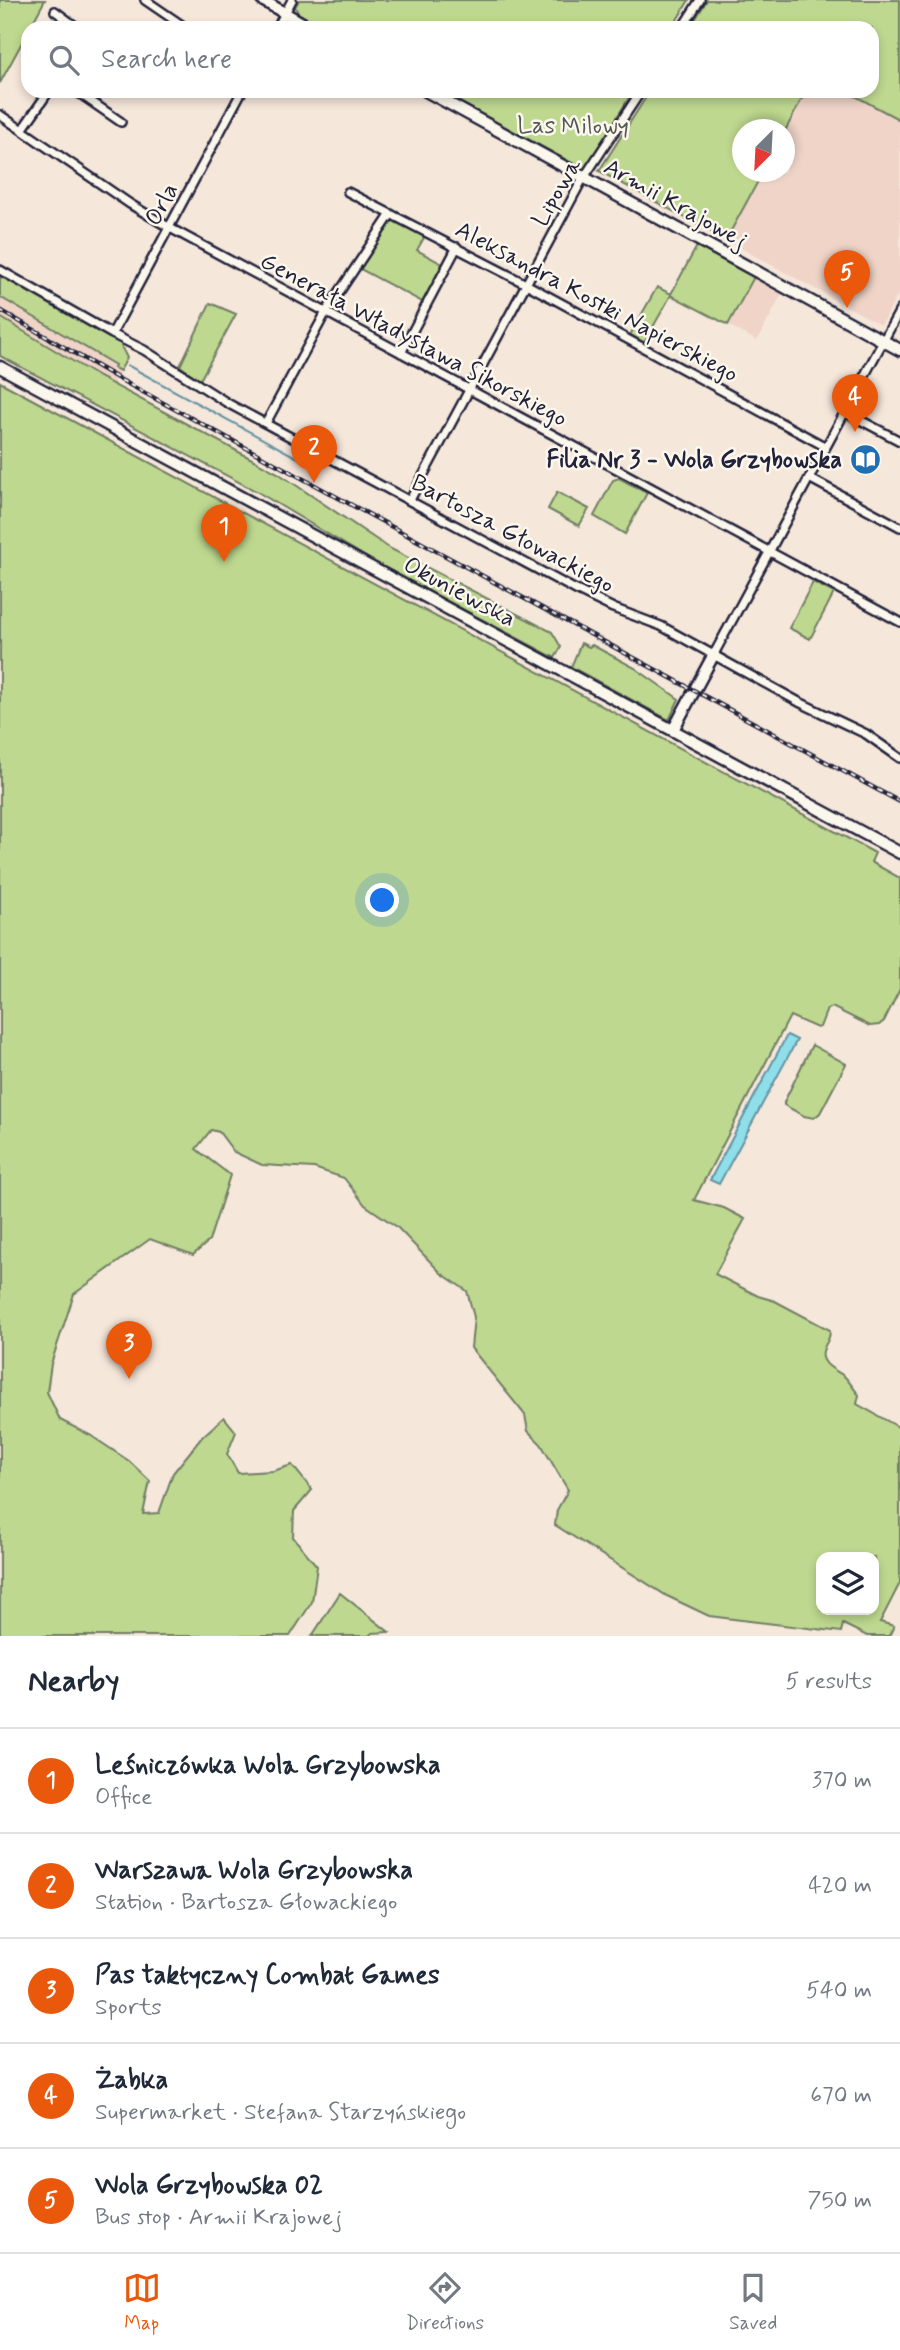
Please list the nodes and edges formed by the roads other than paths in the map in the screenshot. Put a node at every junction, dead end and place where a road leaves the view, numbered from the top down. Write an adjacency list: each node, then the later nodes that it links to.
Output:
1 (145, 0): 8 (street)
2 (262, 0): 6 (main road)
3 (292, 0): 6 (street)
4 (700, 0): 11 (street)
5 (55, 11): 7 (street)
6 (285, 14): 9 (street); 10 (main road)
7 (69, 21)
8 (176, 21)
9 (281, 21)
10 (298, 21)
11 (686, 21)
12 (44, 98): 19 (street)
13 (86, 98): 18 (street)
14 (238, 98): 23 (street, Orla)
15 (439, 98): 20 (main road, Armii Krajowej)
16 (636, 98): 20 (street, Lipowa)
17 (0, 115): 19 (street, Generała Władysława Sikorskiego)
18 (121, 122)
19 (22, 130): 23 (street, Generała Władysława Sikorskiego)
20 (584, 177): 26 (street, Lipowa); 30 (main road, Armii Krajowej)
21 (348, 192): 22 (street, Aleksandra Kostki Napierskiego)
22 (391, 214): 24 (street, Aleksandra Kostki Napierskiego); 28 (street)
23 (170, 228): 28 (street, Generała Władysława Sikorskiego); 29 (street, Orla)
24 (457, 247): 26 (street, Aleksandra Kostki Napierskiego); 33 (street)
25 (0, 270): 29 (street, Bartosza Głowackiego)
26 (526, 284): 35 (street, Lipowa); 39 (street, Aleksandra Kostki Napierskiego)
27 (900, 310): 30 (street)
28 (326, 312): 33 (street, Generała Władysława Sikorskiego); 37 (street)
29 (111, 334): 37 (street, Bartosza Głowackiego)
30 (885, 339): 31 (main road, Armii Krajowej); 32 (main road, Armii Krajowej); 36 (street)
31 (900, 344)
32 (900, 350)
33 (401, 353): 35 (street, Generała Władysława Sikorskiego)
34 (0, 367): 46 (main road, Okuniewska)
35 (469, 391): 41 (street, Lipowa); 43 (street, Generała Władysława Sikorskiego)
36 (845, 412): 38 (street); 39 (street)
37 (266, 423): 41 (street, Bartosza Głowackiego)
38 (900, 441)
39 (826, 447): 40 (street)
40 (809, 478): 42 (street); 43 (street)
41 (410, 500): 45 (street, Bartosza Głowackiego)
42 (900, 527)
43 (769, 551): 44 (street, Generała Władysława Sikorskiego); 45 (street)
44 (900, 622)
45 (714, 654): 46 (main road); 47 (street, Bartosza Głowackiego)
46 (673, 730): 48 (main road, Okuniewska)
47 (900, 758)
48 (900, 853)

